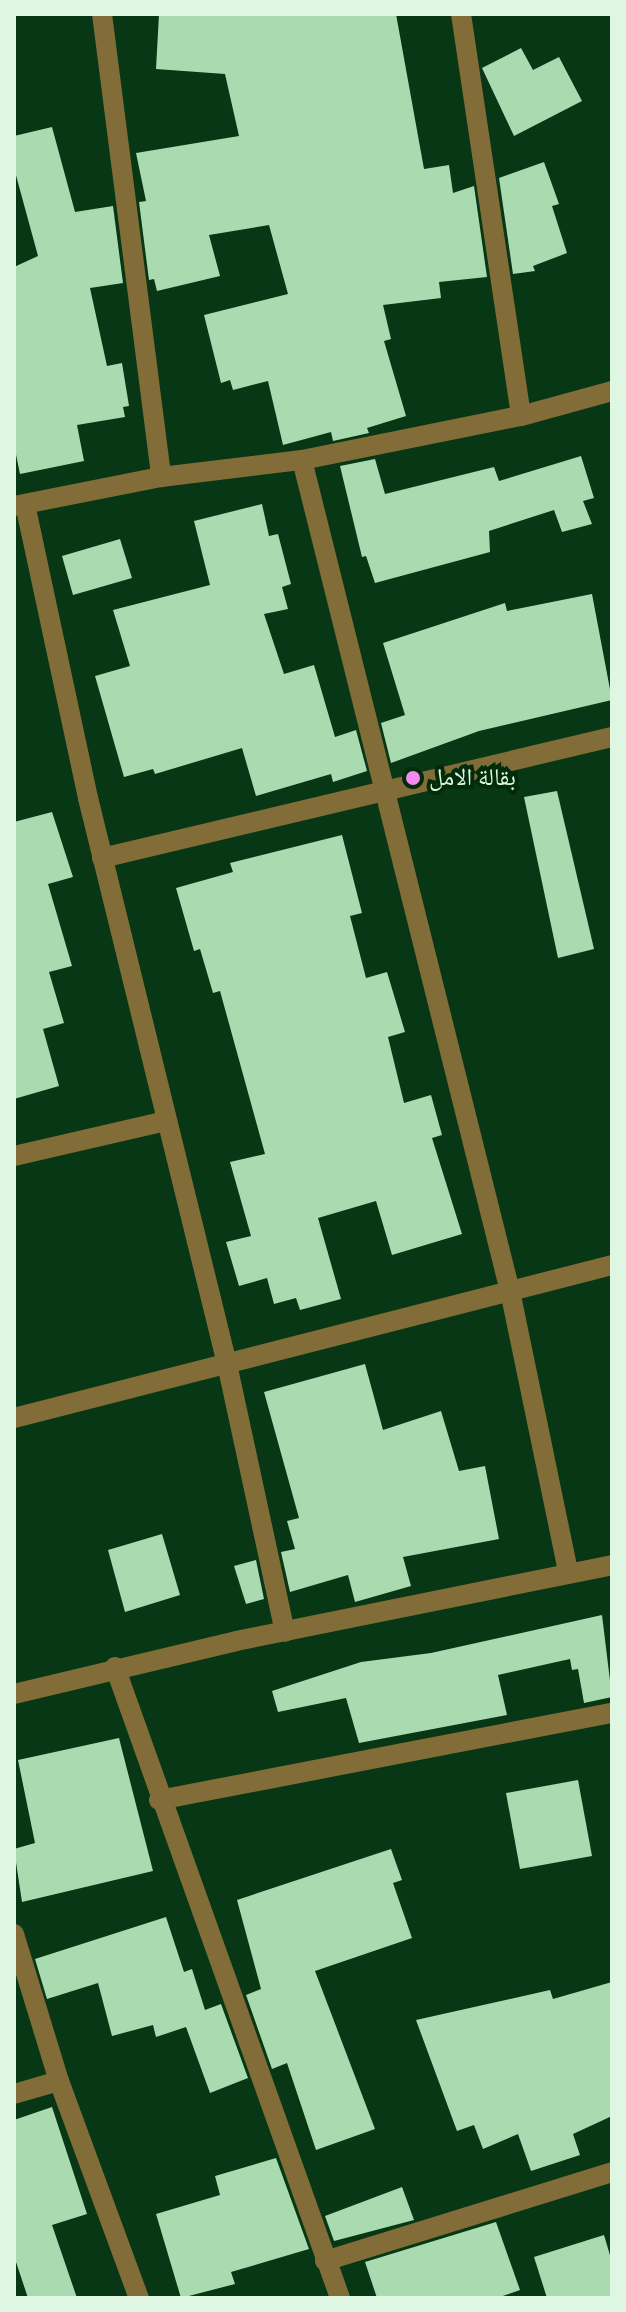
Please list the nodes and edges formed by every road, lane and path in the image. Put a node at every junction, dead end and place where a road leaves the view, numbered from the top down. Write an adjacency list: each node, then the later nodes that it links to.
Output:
1 (102, 14): 6 (street)
2 (461, 14): 4 (street)
3 (612, 391): 4 (street)
4 (521, 416): 5 (street)
5 (302, 460): 6 (street); 9 (street)
6 (161, 477): 7 (street)
7 (20, 505): 10 (street)
8 (612, 737): 9 (street)
9 (385, 792): 10 (street); 14 (street)
10 (102, 858): 11 (street)
11 (166, 1121): 12 (street); 15 (street)
12 (14, 1156)
13 (612, 1265): 14 (street)
14 (510, 1291): 15 (street); 18 (street)
15 (227, 1364): 16 (street); 19 (street)
16 (14, 1418)
17 (612, 1565): 18 (street)
18 (568, 1572): 19 (street)
19 (285, 1632): 20 (street)
20 (115, 1667): 21 (street); 23 (street)
21 (14, 1694)
22 (612, 1713): 23 (street)
23 (159, 1800): 28 (street)
24 (14, 1934): 25 (street)
25 (59, 2081): 26 (street); 29 (street)
26 (14, 2094)
27 (612, 2172): 28 (street)
28 (325, 2261): 30 (street)
29 (139, 2298)
30 (340, 2298)

